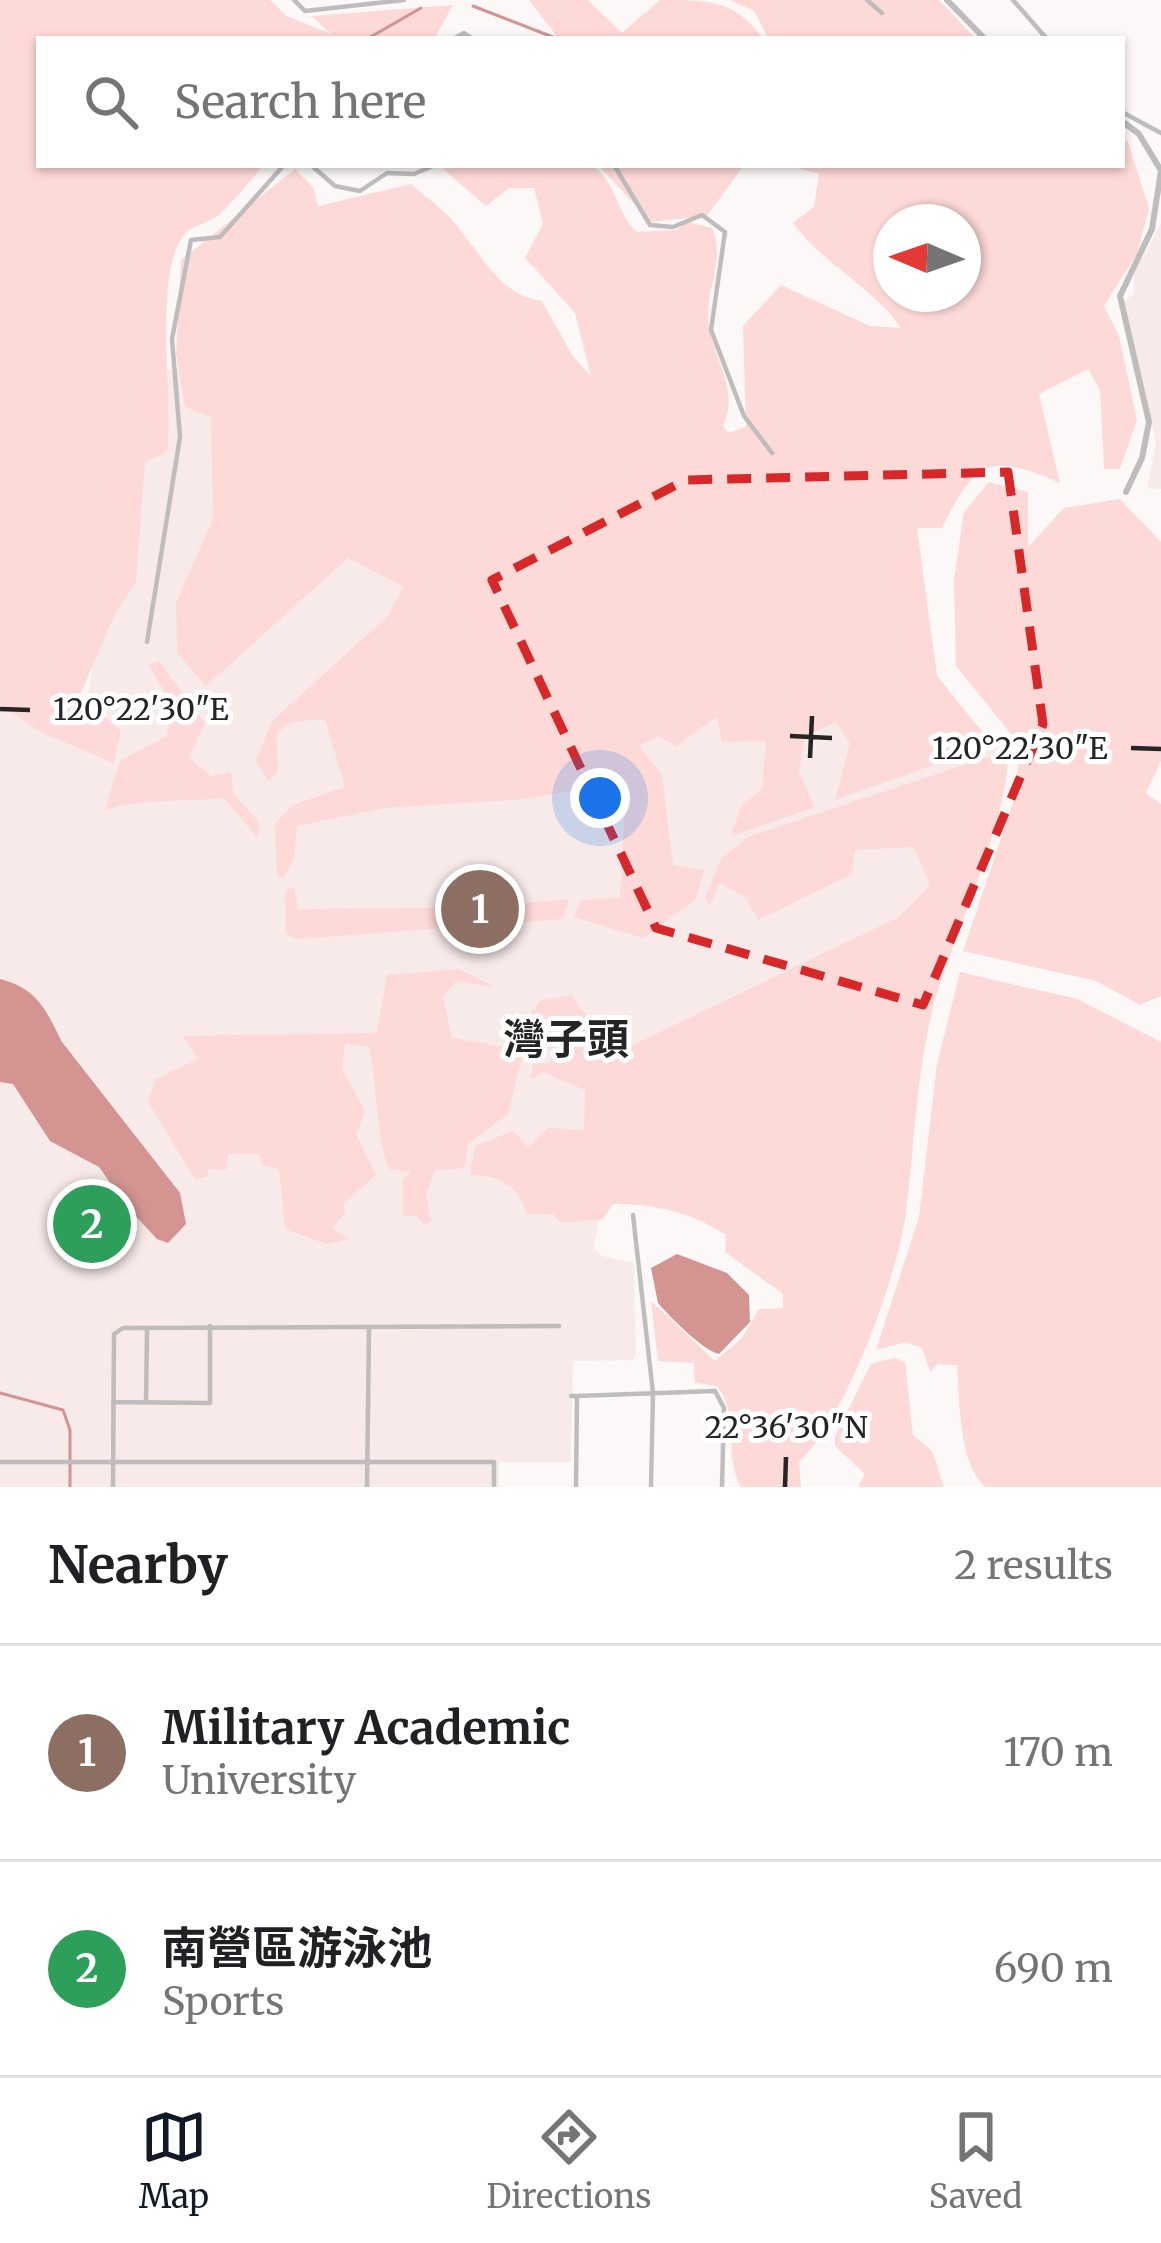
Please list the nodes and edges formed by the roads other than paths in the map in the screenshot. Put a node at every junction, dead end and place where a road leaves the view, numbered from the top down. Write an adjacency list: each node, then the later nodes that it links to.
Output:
1 (295, 0): 2 (street)
2 (404, 0)
3 (867, 0): 6 (street)
4 (947, 0): 7 (street)
5 (1013, 0): 8 (street)
6 (882, 13)
7 (982, 36)
8 (1044, 36)
9 (1125, 114): 11 (street)
10 (1125, 124): 16 (street)
11 (1161, 133)
12 (281, 168): 19 (street)
13 (314, 168): 14 (street)
14 (427, 168)
15 (616, 168): 17 (street)
16 (1161, 171): 18 (street)
17 (772, 452)
18 (1126, 492)
19 (147, 642)
20 (633, 1215): 25 (street)
21 (209, 1326): 23 (street); 24 (street); 27 (street)
22 (559, 1326): 24 (street)
23 (147, 1328): 26 (street); 27 (street)
24 (369, 1328): 30 (street)
25 (653, 1393): 34 (street); 35 (street); 36 (street)
26 (113, 1402): 27 (street); 29 (street)
27 (146, 1402)
28 (0, 1462): 29 (street)
29 (114, 1462): 30 (street); 31 (street)
30 (366, 1462): 32 (street); 33 (street)
31 (113, 1487)
32 (367, 1487)
33 (494, 1487)
34 (576, 1487)
35 (651, 1487)
36 (722, 1487)

